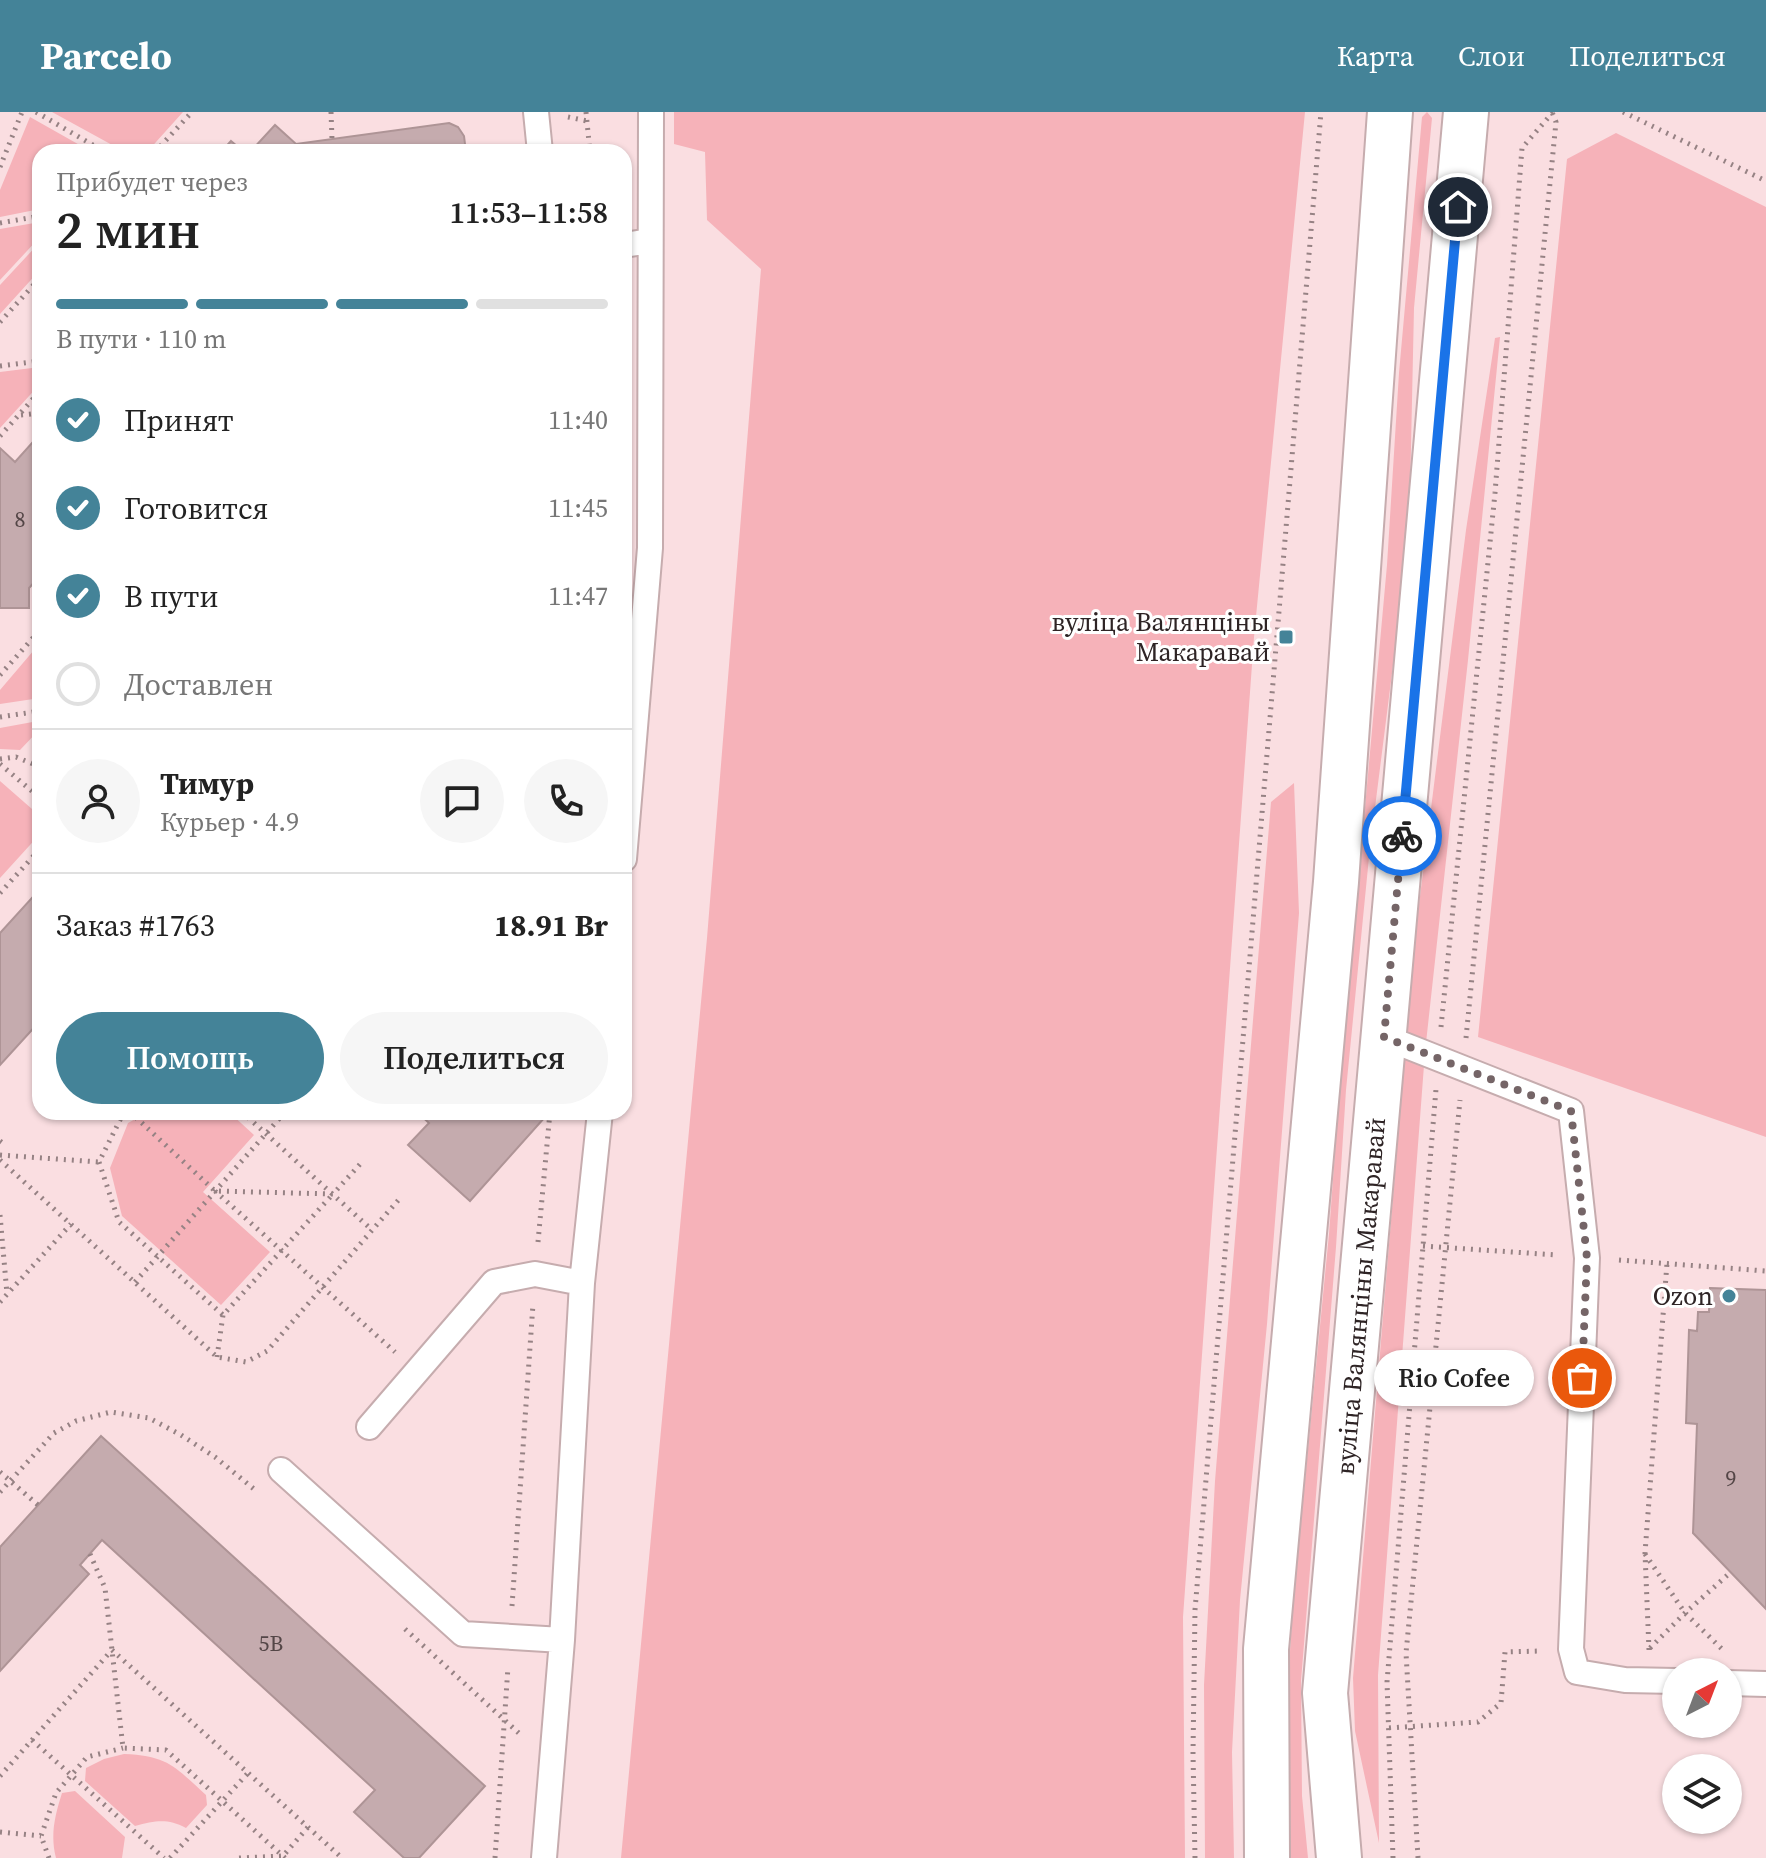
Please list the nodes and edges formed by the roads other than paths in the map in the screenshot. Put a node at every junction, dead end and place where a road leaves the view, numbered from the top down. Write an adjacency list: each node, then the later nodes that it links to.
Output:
1 (536, 112): 5 (lane)
2 (651, 112): 6 (lane)
3 (1390, 112): 19 (street)
4 (1466, 112): 9 (street, вуліца Валянціны Макаравай)
5 (539, 144)
6 (650, 241): 7 (lane); 8 (lane)
7 (632, 244)
8 (632, 763)
9 (1384, 1037): 15 (lane); 20 (street, вуліца Валянціны Макаравай)
10 (599, 1120): 11 (lane)
11 (582, 1283): 12 (lane); 14 (lane)
12 (369, 1427)
13 (281, 1470): 14 (lane)
14 (562, 1640): 18 (lane)
15 (1662, 1681)
16 (1742, 1683): 17 (lane)
17 (1766, 1684)
18 (544, 1858)
19 (1267, 1858)
20 (1339, 1858)

